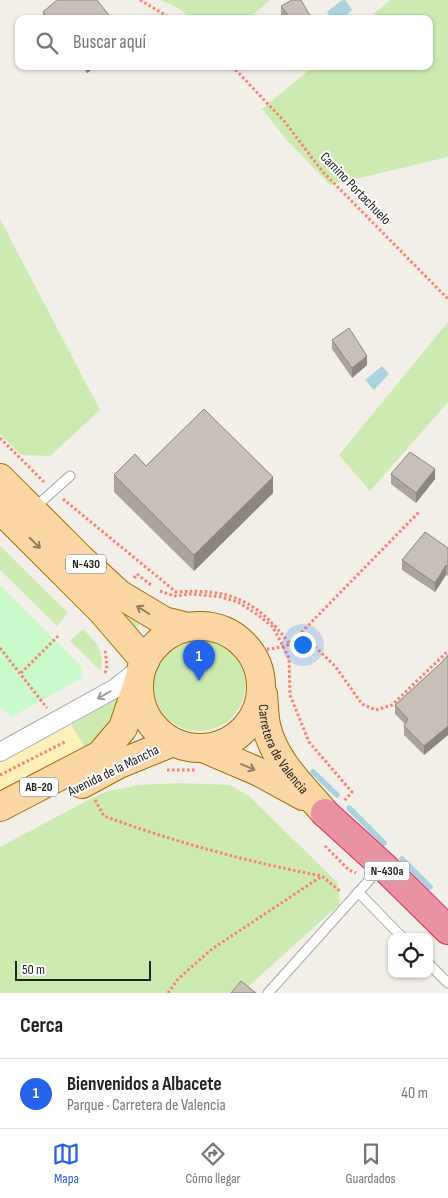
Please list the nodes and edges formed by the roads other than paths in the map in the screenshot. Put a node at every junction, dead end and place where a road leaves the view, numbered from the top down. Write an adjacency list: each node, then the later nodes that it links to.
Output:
1 (70, 476): 4 (lane)
2 (0, 478): 4 (main road, N-430)
3 (0, 509): 6 (main road, N-430, one-way to 6)
4 (32, 510): 5 (main road, N-430, one-way to 4)
5 (188, 627): 6 (main road); 7 (main road)
6 (143, 667): 8 (main road); 9 (street, one-way to 9); 11 (main road, Avenida de la Mancha / AB-20)
7 (261, 676): 10 (main road); 12 (main road, Carretera de Valencia)
8 (173, 742): 10 (main road); 13 (main road, Avenida de la Mancha)
9 (0, 752)
10 (202, 759): 12 (main road, Carretera de Valencia, one-way to 12)
11 (0, 807)
12 (325, 813): 14 (highway, Carretera de Valencia / N-430a)
13 (0, 827)
14 (376, 872): 15 (lane); 16 (highway, Carretera de Valencia / N-430a)
15 (358, 892): 17 (lane); 20 (lane)
16 (448, 930)
17 (398, 933)
18 (433, 968): 19 (lane)
19 (448, 983)
20 (268, 993)

